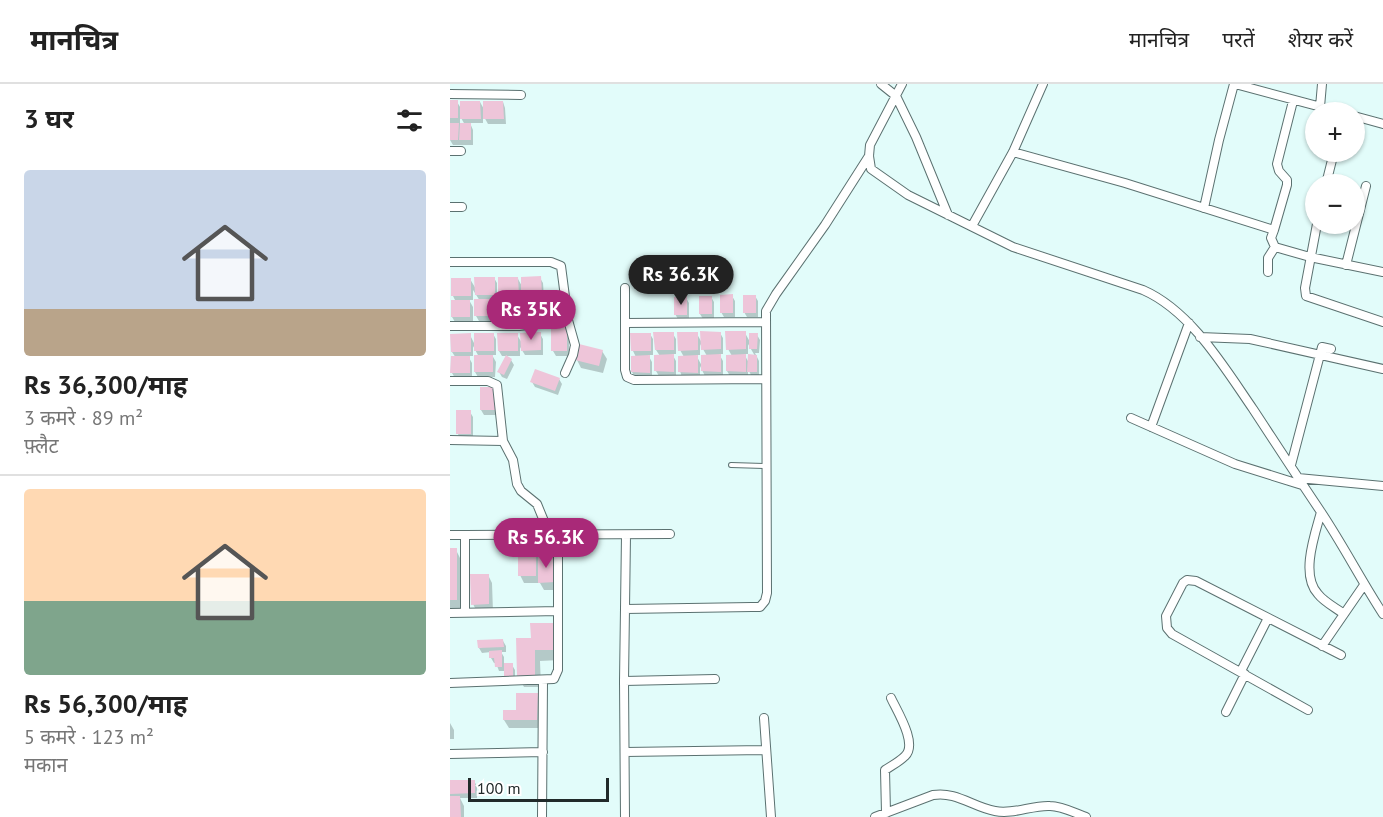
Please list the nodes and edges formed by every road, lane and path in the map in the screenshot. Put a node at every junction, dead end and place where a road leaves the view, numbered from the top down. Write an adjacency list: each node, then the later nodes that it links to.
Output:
1 (881, 84): 8 (street)
2 (902, 84): 8 (street)
3 (1042, 84): 16 (street)
4 (1234, 84): 9 (street); 21 (street)
5 (1322, 84): 10 (street)
6 (450, 94): 7 (street)
7 (521, 95)
8 (896, 96): 17 (street); 22 (street)
9 (1293, 101): 11 (street); 24 (street)
10 (1320, 102)
11 (1305, 104)
12 (1365, 119): 13 (street)
13 (1383, 124)
14 (450, 151): 15 (street)
15 (461, 151)
16 (1013, 152): 21 (street); 23 (street)
17 (869, 156): 22 (street); 34 (street)
18 (1366, 186): 29 (street)
19 (450, 207): 20 (street)
20 (462, 207)
21 (1204, 208): 24 (street)
22 (948, 215): 23 (street)
23 (972, 226): 37 (street)
24 (1274, 230): 26 (street)
25 (1315, 234): 27 (street)
26 (1275, 247): 27 (street); 31 (street)
27 (1310, 257): 29 (street); 35 (street)
28 (450, 262): 33 (street)
29 (1346, 265): 30 (street)
30 (1382, 269)
31 (1268, 272)
32 (625, 288): 36 (street)
33 (568, 320): 38 (street); 43 (street)
34 (765, 322): 36 (street); 44 (street)
35 (1383, 322)
36 (625, 323): 44 (street)
37 (1189, 323): 39 (street); 47 (street)
38 (450, 326)
39 (1200, 337): 41 (street); 51 (street)
40 (1331, 349): 41 (street)
41 (1321, 356): 42 (street); 51 (street)
42 (1383, 369)
43 (565, 373)
44 (766, 379): 52 (street)
45 (450, 381): 49 (street)
46 (1131, 418): 47 (street)
47 (1150, 427): 53 (street)
48 (450, 440): 49 (street)
49 (503, 441): 60 (street)
50 (730, 465): 52 (lane)
51 (1291, 465): 53 (street)
52 (766, 466): 62 (street)
53 (1300, 482): 54 (street); 55 (street)
54 (1383, 486)
55 (1321, 512): 61 (street); 66 (street)
56 (670, 534): 59 (street)
57 (450, 535): 58 (street)
58 (465, 535): 60 (street); 64 (street)
59 (626, 535): 60 (street); 62 (street)
60 (554, 536): 63 (street)
61 (1364, 585): 66 (street); 67 (street)
62 (625, 609): 74 (street)
63 (558, 610): 64 (street); 73 (street)
64 (465, 612): 65 (street)
65 (450, 613)
66 (1344, 614): 69 (street)
67 (1383, 614)
68 (1268, 618): 69 (street); 71 (street); 71 (street)
69 (1322, 646): 70 (street)
70 (1341, 655)
71 (1243, 673): 77 (street); 78 (street)
72 (715, 679): 74 (street)
73 (543, 681): 75 (street); 81 (street)
74 (624, 681): 82 (street)
75 (450, 683)
76 (891, 698): 85 (street)
77 (1308, 710)
78 (1226, 712)
79 (764, 718): 80 (street)
80 (766, 750): 82 (street); 88 (street)
81 (543, 752): 83 (street); 86 (street)
82 (625, 752): 87 (street)
83 (450, 754)
84 (1055, 807): 85 (street); 90 (street); 91 (street)
85 (886, 813): 89 (street)
86 (542, 817)
87 (626, 817)
88 (771, 817)
89 (875, 817)
90 (1052, 817)
91 (1086, 817)

